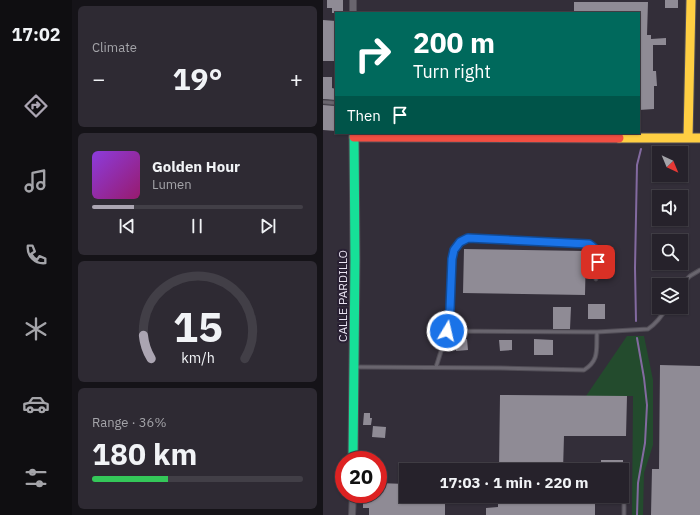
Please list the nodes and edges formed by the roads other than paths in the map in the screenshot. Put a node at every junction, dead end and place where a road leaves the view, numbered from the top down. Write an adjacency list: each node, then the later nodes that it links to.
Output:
1 (353, 0): 3 (street)
2 (691, 0): 7 (street)
3 (353, 12)
4 (323, 102): 5 (lane)
5 (335, 103)
6 (354, 135): 7 (street); 15 (street, CALLE PARDILLO)
7 (688, 138): 8 (street)
8 (700, 138)
9 (700, 270): 10 (lane)
10 (688, 278)
11 (596, 279): 13 (lane)
12 (663, 314): 14 (lane)
13 (447, 331): 14 (lane); 16 (lane)
14 (597, 332): 16 (lane)
15 (354, 367): 16 (lane); 17 (street, CALLE PARDILLO)
16 (437, 367)
17 (353, 451)
18 (353, 503): 20 (street)
19 (624, 503): 21 (lane)
20 (352, 515)
21 (624, 515)

